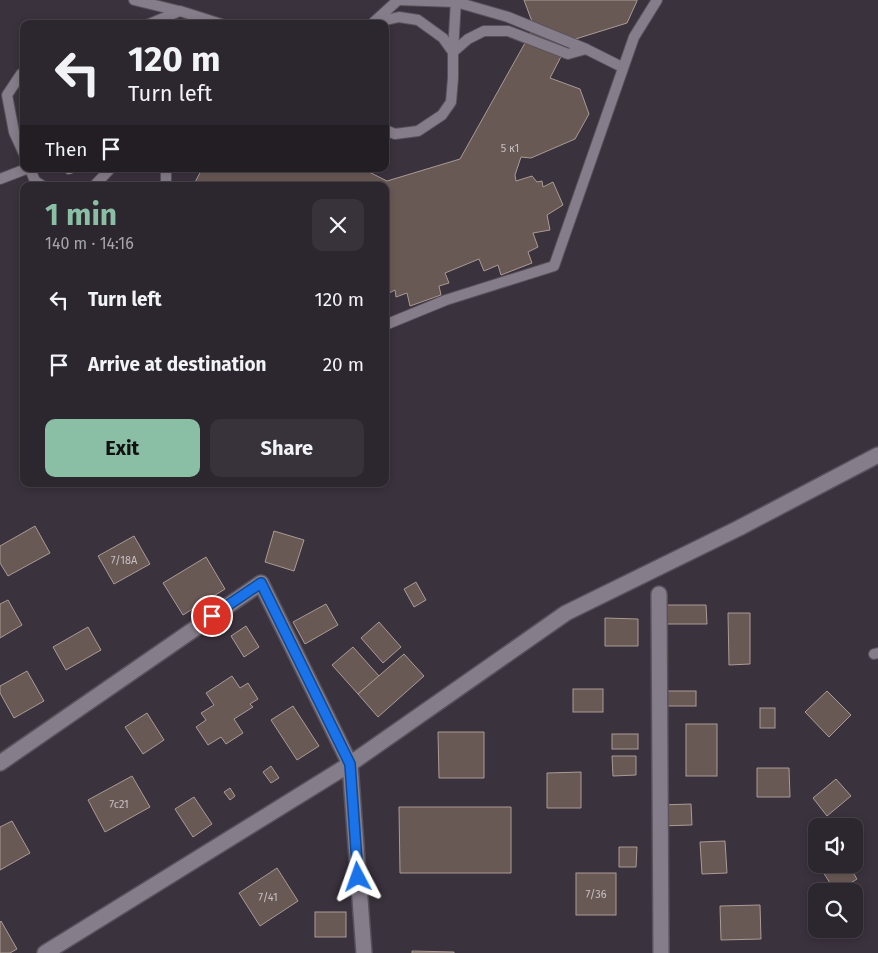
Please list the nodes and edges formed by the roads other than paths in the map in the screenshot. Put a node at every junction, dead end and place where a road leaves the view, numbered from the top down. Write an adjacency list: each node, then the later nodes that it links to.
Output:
1 (134, 0): 5 (lane)
2 (398, 0): 4 (lane); 8 (lane)
3 (657, 0): 12 (lane)
4 (456, 1): 10 (lane); 11 (lane)
5 (180, 11): 6 (lane); 7 (lane)
6 (159, 20)
7 (208, 20)
8 (375, 20)
9 (385, 20): 11 (lane)
10 (586, 49): 11 (lane); 12 (lane)
11 (452, 52): 14 (lane)
12 (622, 67): 20 (lane)
13 (20, 76): 15 (lane)
14 (389, 132)
15 (20, 145)
16 (20, 171): 18 (lane)
17 (107, 172): 19 (lane)
18 (0, 179)
19 (98, 182)
20 (389, 322)
21 (878, 455): 24 (street)
22 (659, 594): 27 (street)
23 (0, 763): 24 (street)
24 (350, 764): 25 (street); 26 (street)
25 (45, 953)
26 (364, 953)
27 (661, 953)

